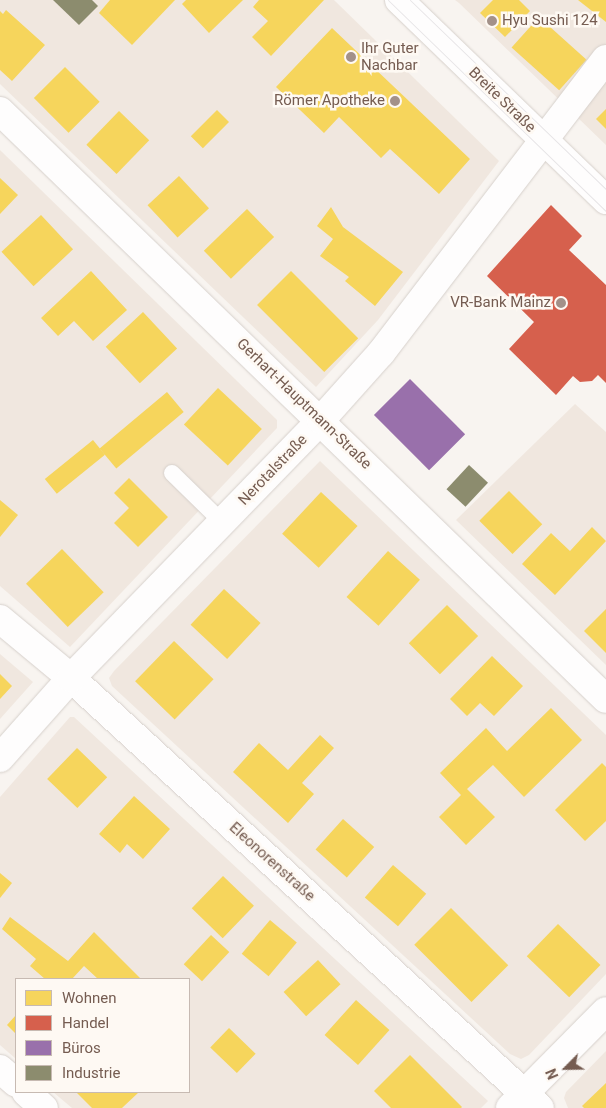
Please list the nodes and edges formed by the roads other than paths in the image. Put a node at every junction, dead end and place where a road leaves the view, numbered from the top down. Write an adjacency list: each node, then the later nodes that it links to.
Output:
1 (399, 0): 4 (street, Breite Straße)
2 (606, 59): 4 (street, Nerotalstraße)
3 (0, 111): 6 (street, Gerhart-Hauptmann-Straße)
4 (543, 140): 5 (street, Breite Straße); 6 (street, Nerotalstraße)
5 (606, 200)
6 (321, 420): 8 (street, Nerotalstraße); 11 (street, Gerhart-Hauptmann-Straße)
7 (172, 473): 8 (lane)
8 (222, 522): 10 (street, Nerotalstraße)
9 (0, 619): 10 (street, Eleonorenstraße)
10 (70, 678): 12 (street, Nerotalstraße); 17 (street, Eleonorenstraße)
11 (606, 700)
12 (0, 758)
13 (606, 1011): 17 (street)
14 (0, 1069): 15 (street)
15 (15, 1082)
16 (27, 1093): 18 (street)
17 (525, 1103)
18 (44, 1108)

